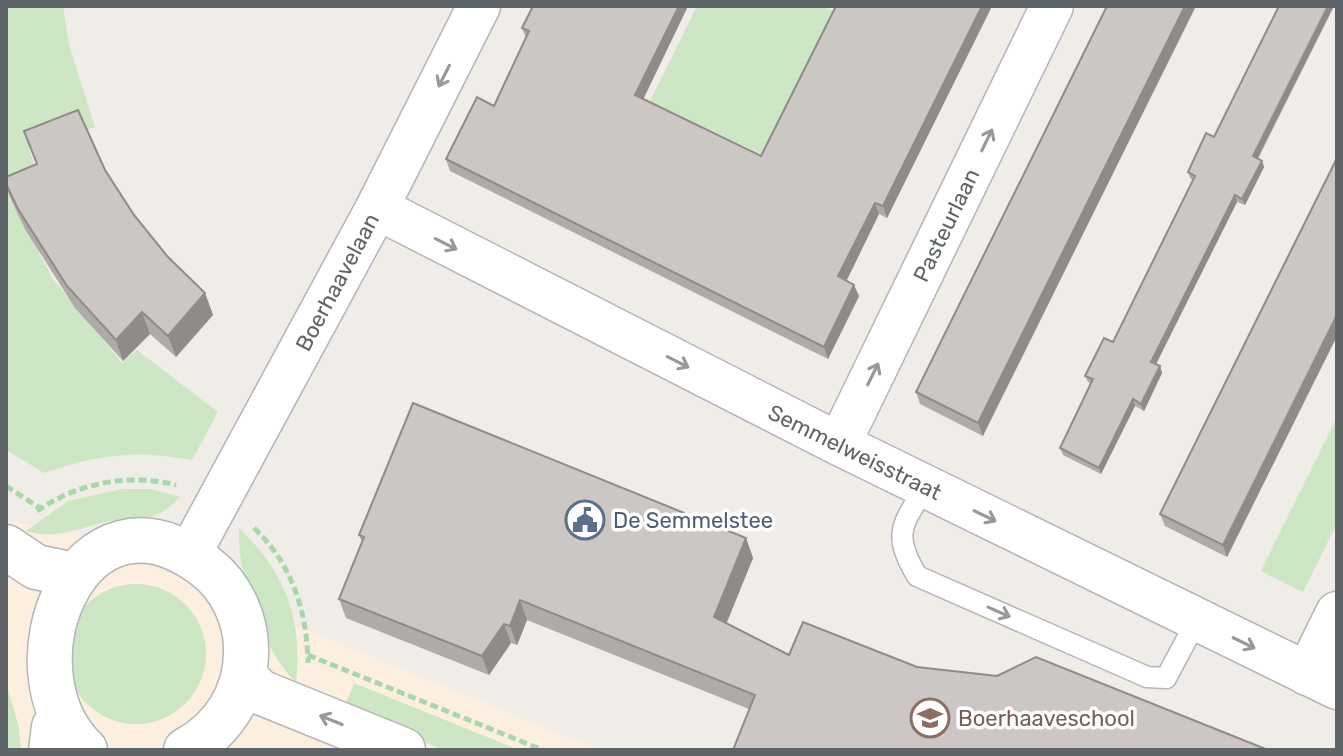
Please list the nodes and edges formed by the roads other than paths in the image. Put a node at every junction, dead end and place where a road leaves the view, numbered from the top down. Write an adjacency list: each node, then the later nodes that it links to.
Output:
1 (479, 6): 3 (street, Boerhaavelaan, one-way to 3)
2 (1052, 6): 4 (street, Pasteurlaan, one-way to 2)
3 (377, 208): 4 (street, Semmelweisstraat, one-way to 4); 7 (street, Boerhaavelaan)
4 (839, 444): 5 (street, Semmelweisstraat)
5 (925, 487): 10 (street, Semmelweisstraat, one-way to 10); 10 (lane, one-way to 10)
6 (6, 547): 8 (main road)
7 (189, 555): 8 (main road); 11 (main road)
8 (60, 572): 13 (main road)
9 (1337, 613): 12 (street)
10 (1197, 620): 12 (street, Semmelweisstraat, one-way to 12)
11 (244, 676): 14 (main road); 15 (main road, one-way to 11)
12 (1322, 681)
13 (64, 742)
14 (204, 748)
15 (403, 750)

